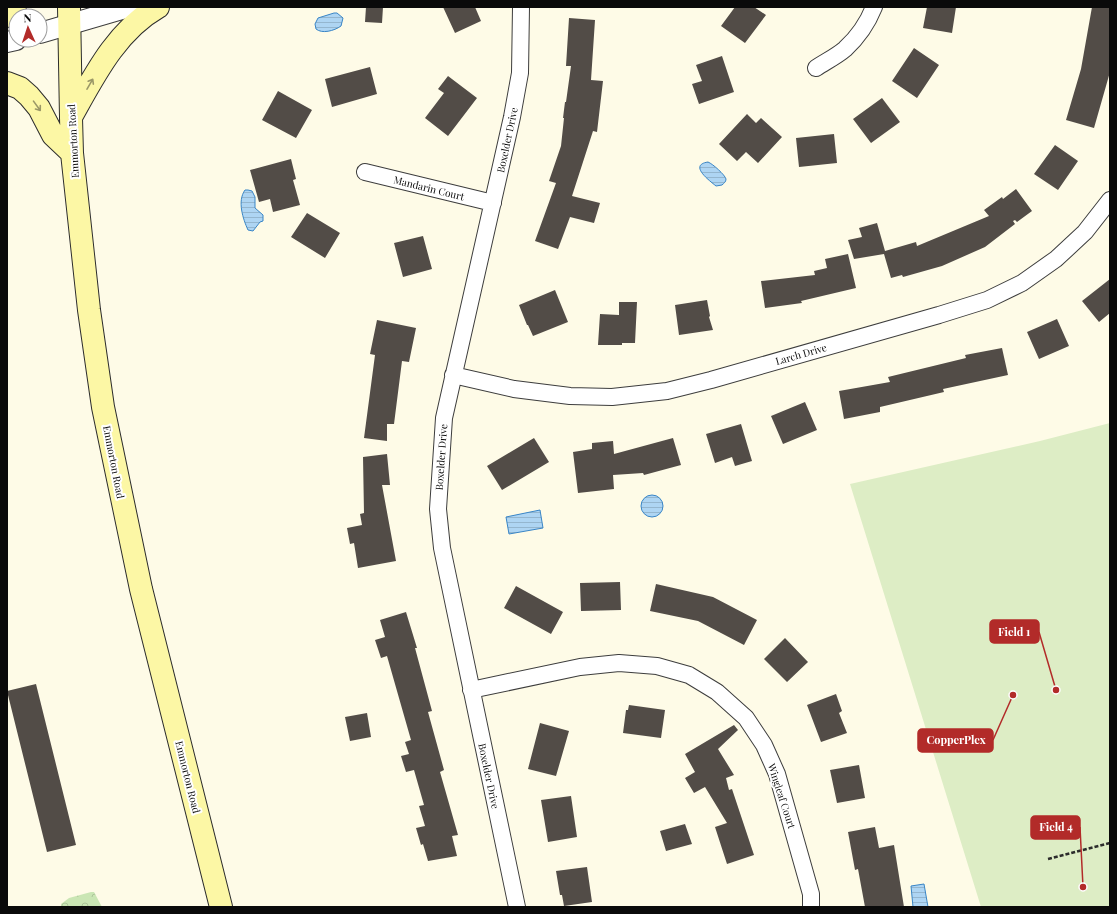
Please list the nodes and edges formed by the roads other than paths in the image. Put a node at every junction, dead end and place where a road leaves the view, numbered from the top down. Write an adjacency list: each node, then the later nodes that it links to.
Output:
1 (15, 7): 6 (main road)
2 (129, 7): 7 (street)
3 (158, 7): 11 (main road, one-way to 3)
4 (521, 7): 15 (street, Boxelder Drive)
5 (874, 7): 9 (street)
6 (7, 16)
7 (69, 16): 8 (street); 11 (main road, Emmorton Road)
8 (48, 28)
9 (816, 68)
10 (7, 83): 12 (main road, one-way to 12)
11 (71, 118): 12 (main road, Emmorton Road)
12 (72, 154): 18 (main road, Emmorton Road)
13 (366, 172): 15 (street, Mandarin Court)
14 (1110, 200): 16 (street, Larch Drive)
15 (493, 204): 16 (street, Boxelder Drive)
16 (453, 375): 17 (street, Boxelder Drive)
17 (472, 690): 19 (street, Boxelder Drive); 20 (street, Wingleaf Court)
18 (220, 907)
19 (517, 907)
20 (811, 907)

